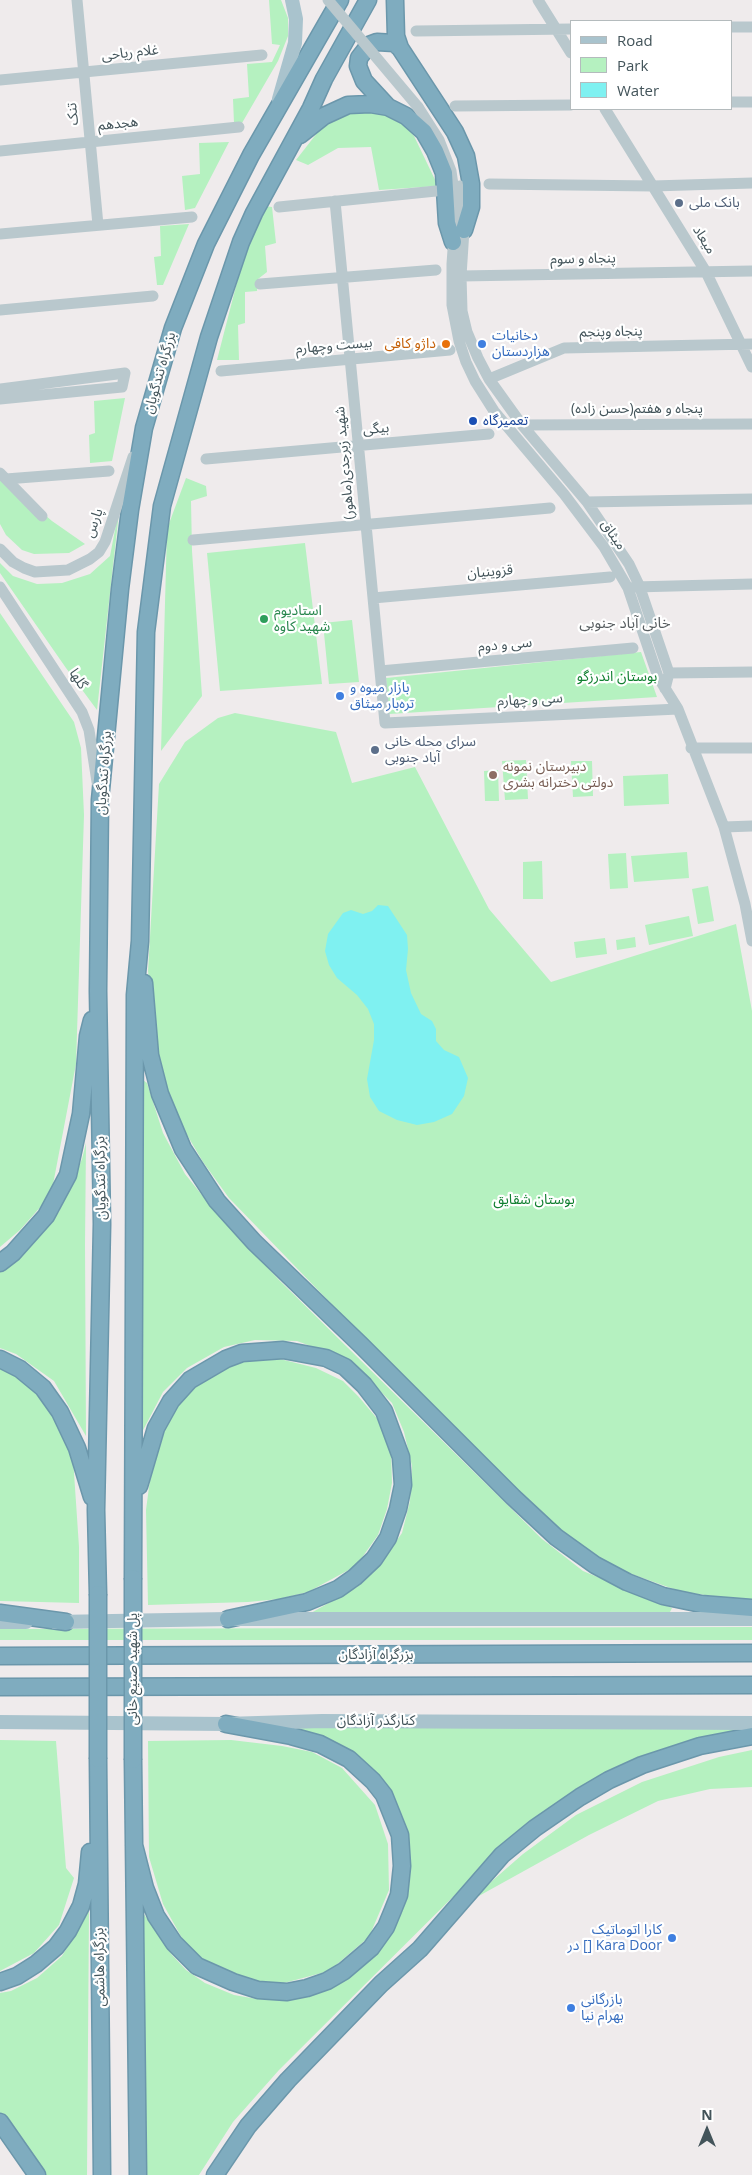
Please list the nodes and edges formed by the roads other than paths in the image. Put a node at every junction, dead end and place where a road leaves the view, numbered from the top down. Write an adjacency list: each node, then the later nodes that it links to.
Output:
1 (77, 0): 17 (street, تنک)
2 (292, 0): 25 (main road)
3 (328, 0): 30 (street, bridge)
4 (335, 0): 30 (street)
5 (340, 0): 25 (highway, بزرگراه تندگویان)
6 (368, 0): 28 (highway)
7 (395, 0): 14 (highway)
8 (538, 0): 11 (street)
9 (732, 27): 10 (street)
10 (752, 27)
11 (556, 29): 12 (street); 13 (street); 15 (street)
12 (570, 29)
13 (416, 31)
14 (400, 48): 23 (highway); 40 (highway)
15 (570, 51)
16 (262, 55): 17 (street, غلام ریاحی)
17 (84, 72): 18 (street, غلام ریاحی); 27 (street, تنک)
18 (0, 80)
19 (732, 102): 20 (street)
20 (752, 102)
21 (570, 105): 22 (street)
22 (456, 106)
23 (388, 107): 28 (highway); 40 (highway)
24 (606, 110): 33 (street, میعاد)
25 (274, 114): 59 (highway, بزرگراه تندگویان)
26 (240, 127): 27 (street, هجدهم)
27 (91, 142): 29 (street, هجدهم); 38 (street, تنک)
28 (293, 142): 90 (highway)
29 (0, 152)
30 (452, 161): 40 (street, میثاق); 40 (street, میثاق)
31 (489, 184): 33 (street)
32 (752, 184): 33 (street)
33 (653, 186): 43 (street, میعاد)
34 (436, 191): 35 (street)
35 (335, 201): 36 (street); 45 (street, شهید زبرجدی(ماهور))
36 (279, 207)
37 (192, 217): 38 (street)
38 (98, 225): 39 (street)
39 (0, 234)
40 (459, 236): 44 (street, میثاق); 75 (street, میثاق)
41 (436, 270): 45 (street)
42 (752, 271): 43 (street, پنجاه و سوم)
43 (706, 272): 44 (street, پنجاه و سوم); 49 (street, میعاد)
44 (461, 276): 54 (street, میثاق)
45 (342, 277): 46 (street); 51 (street, شهید زبرجدی(ماهور))
46 (260, 284)
47 (153, 296): 48 (street)
48 (0, 310)
49 (746, 344): 52 (street, میعاد); 54 (street, پنجاه وپنجم)
50 (450, 350): 51 (street, بیست وچهارم)
51 (350, 359): 53 (street, بیست وچهارم); 61 (street, شهید زبرجدی(ماهور))
52 (752, 367)
53 (221, 371)
54 (489, 379): 58 (street, میثاق)
55 (0, 389): 56 (street)
56 (0, 399)
57 (752, 424): 58 (street, (حسن زاده)پنجاه و هفتم)
58 (522, 425): 66 (street, میثاق)
59 (144, 428): 71 (street, پارس); 86 (highway, بزرگراه تندگویان)
60 (489, 434): 61 (street, بیگی)
61 (358, 446): 62 (street, بیگی); 69 (street, شهید زبرجدی(ماهور))
62 (206, 459)
63 (109, 471): 64 (street)
64 (3, 476): 68 (street)
65 (752, 499): 66 (street)
66 (587, 502): 75 (street, میثاق)
67 (550, 508): 69 (street)
68 (42, 516)
69 (366, 524): 70 (street); 76 (street, شهید زبرجدی(ماهور))
70 (193, 540)
71 (0, 549)
72 (610, 576): 76 (street, قزوینیان)
73 (752, 584): 75 (street)
74 (0, 587): 86 (street, گلها)
75 (634, 587): 79 (street, میثاق); 81 (street, میثاق)
76 (373, 598): 78 (street, شهید زبرجدی(ماهور))
77 (633, 648): 78 (street, سی و دوم)
78 (380, 671): 83 (street, شهید زبرجدی(ماهور))
79 (668, 672): 80 (street); 81 (street)
80 (752, 672)
81 (665, 688): 82 (street, میثاق)
82 (678, 709): 83 (street, سی و چهارم); 84 (street, میثاق)
83 (385, 723)
84 (692, 748): 85 (street); 88 (street, میثاق)
85 (752, 748)
86 (100, 800): 92 (highway, بزرگراه تندگویان)
87 (752, 826): 88 (street)
88 (724, 827): 89 (street, میثاق)
89 (748, 904): 91 (street, میثاق)
90 (140, 941): 96 (highway); 97 (highway)
91 (752, 941)
92 (98, 991): 93 (highway); 95 (highway, بزرگراه تندگویان)
93 (0, 1262)
94 (0, 1359): 95 (highway)
95 (96, 1510): 111 (highway, بزرگراه تندگویان, bridge)
96 (133, 1512): 100 (highway); 113 (highway, پل شهید صنیع خانی, bridge)
97 (752, 1608)
98 (0, 1614): 102 (highway)
99 (752, 1618): 100 (main road)
100 (228, 1619): 102 (main road)
101 (0, 1622): 102 (main road)
102 (66, 1622)
103 (752, 1653): 104 (highway, بزرگراه آزادگان)
104 (0, 1656)
105 (752, 1685): 106 (highway)
106 (0, 1687)
107 (0, 1722): 109 (main road, کنارگذر آزادگان)
108 (752, 1723): 109 (main road, کنارگذر آزادگان)
109 (226, 1724): 113 (highway)
110 (752, 1736): 119 (highway)
111 (98, 1759): 112 (highway, بزرگراه هاشمی)
112 (98, 1813): 114 (highway); 117 (highway, بزرگراه هاشمی)
113 (134, 1845): 118 (highway)
114 (0, 1982)
115 (0, 2122): 116 (highway)
116 (37, 2175)
117 (102, 2175)
118 (138, 2175)
119 (216, 2175)

